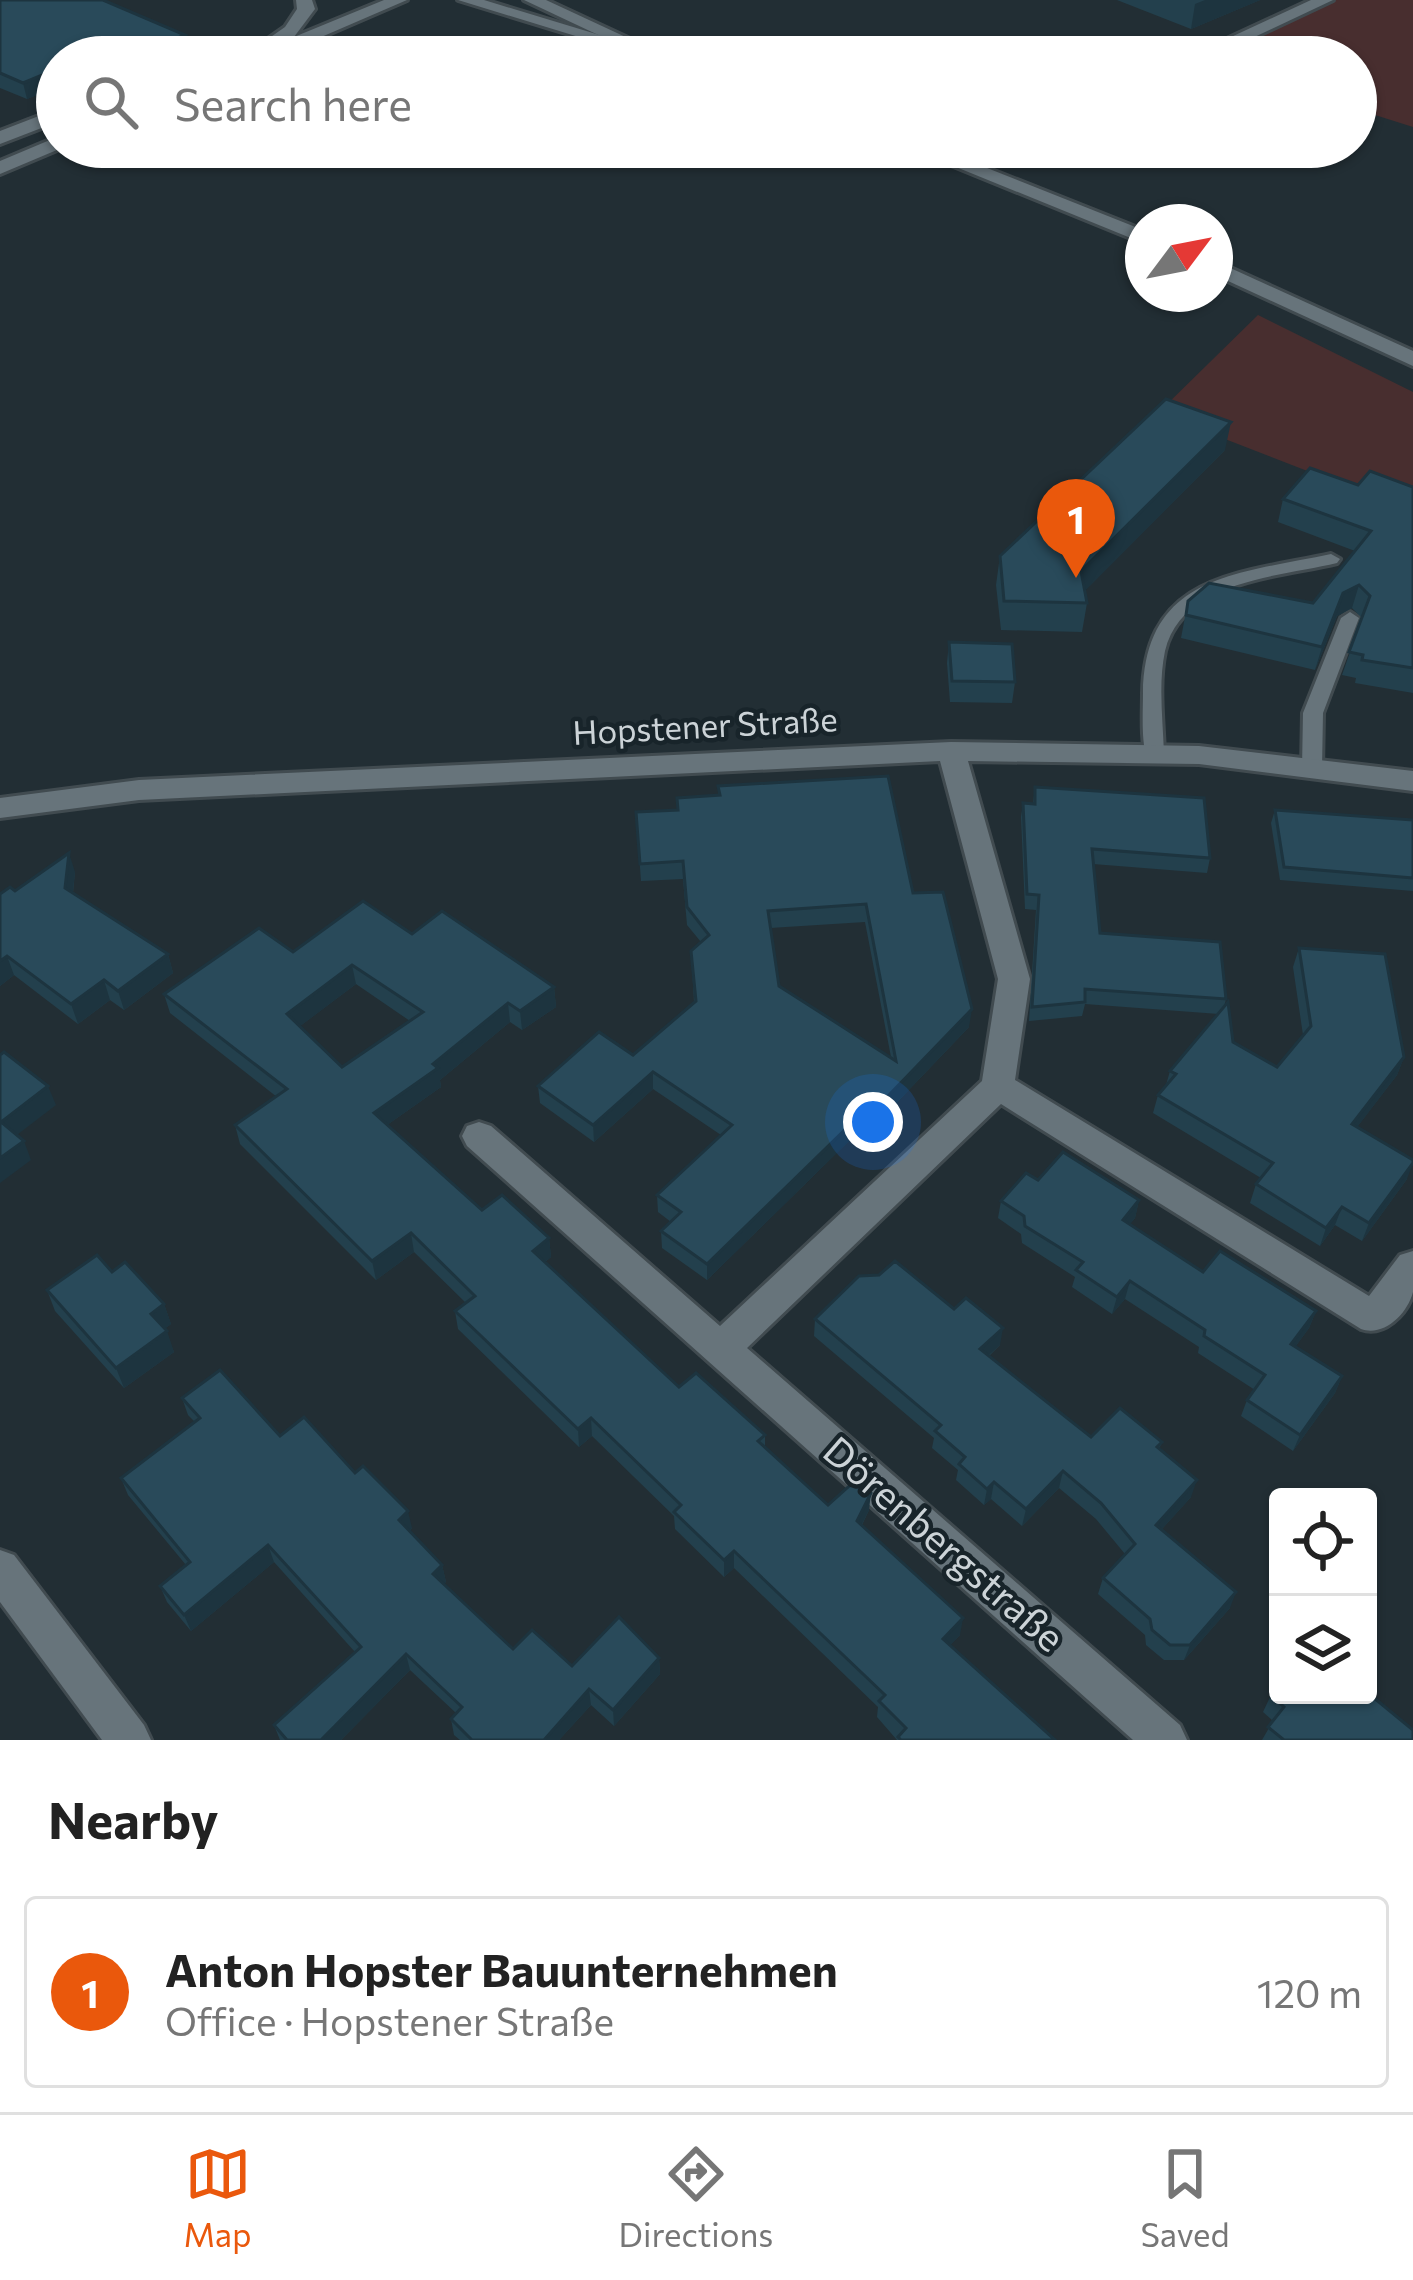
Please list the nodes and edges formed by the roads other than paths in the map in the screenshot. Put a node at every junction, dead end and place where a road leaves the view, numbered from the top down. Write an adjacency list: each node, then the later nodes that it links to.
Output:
1 (304, 0): 6 (street)
2 (399, 0): 7 (street)
3 (466, 0): 8 (street)
4 (532, 0): 9 (street)
5 (1325, 0): 10 (street)
6 (284, 36)
7 (309, 36)
8 (591, 36)
9 (614, 36)
10 (1244, 36)
11 (36, 123): 12 (street)
12 (0, 138)
13 (36, 152): 14 (street)
14 (0, 168)
15 (970, 168): 16 (street)
16 (1125, 230)
17 (1233, 275): 18 (street)
18 (1413, 358)
19 (1331, 559): 22 (lane)
20 (1350, 618): 23 (lane)
21 (951, 751): 22 (street, Hopstener Straße); 25 (street, Hopstener Straße); 26 (street)
22 (1154, 754): 23 (street, Hopstener Straße)
23 (1312, 769): 24 (street, Hopstener Straße)
24 (1413, 781)
25 (0, 808)
26 (998, 1086): 28 (street); 29 (street)
27 (479, 1136): 29 (street, Dörenbergstraße)
28 (1413, 1266)
29 (722, 1348): 32 (street, Dörenbergstraße)
30 (0, 1569): 31 (street)
31 (129, 1740)
32 (1165, 1740)

